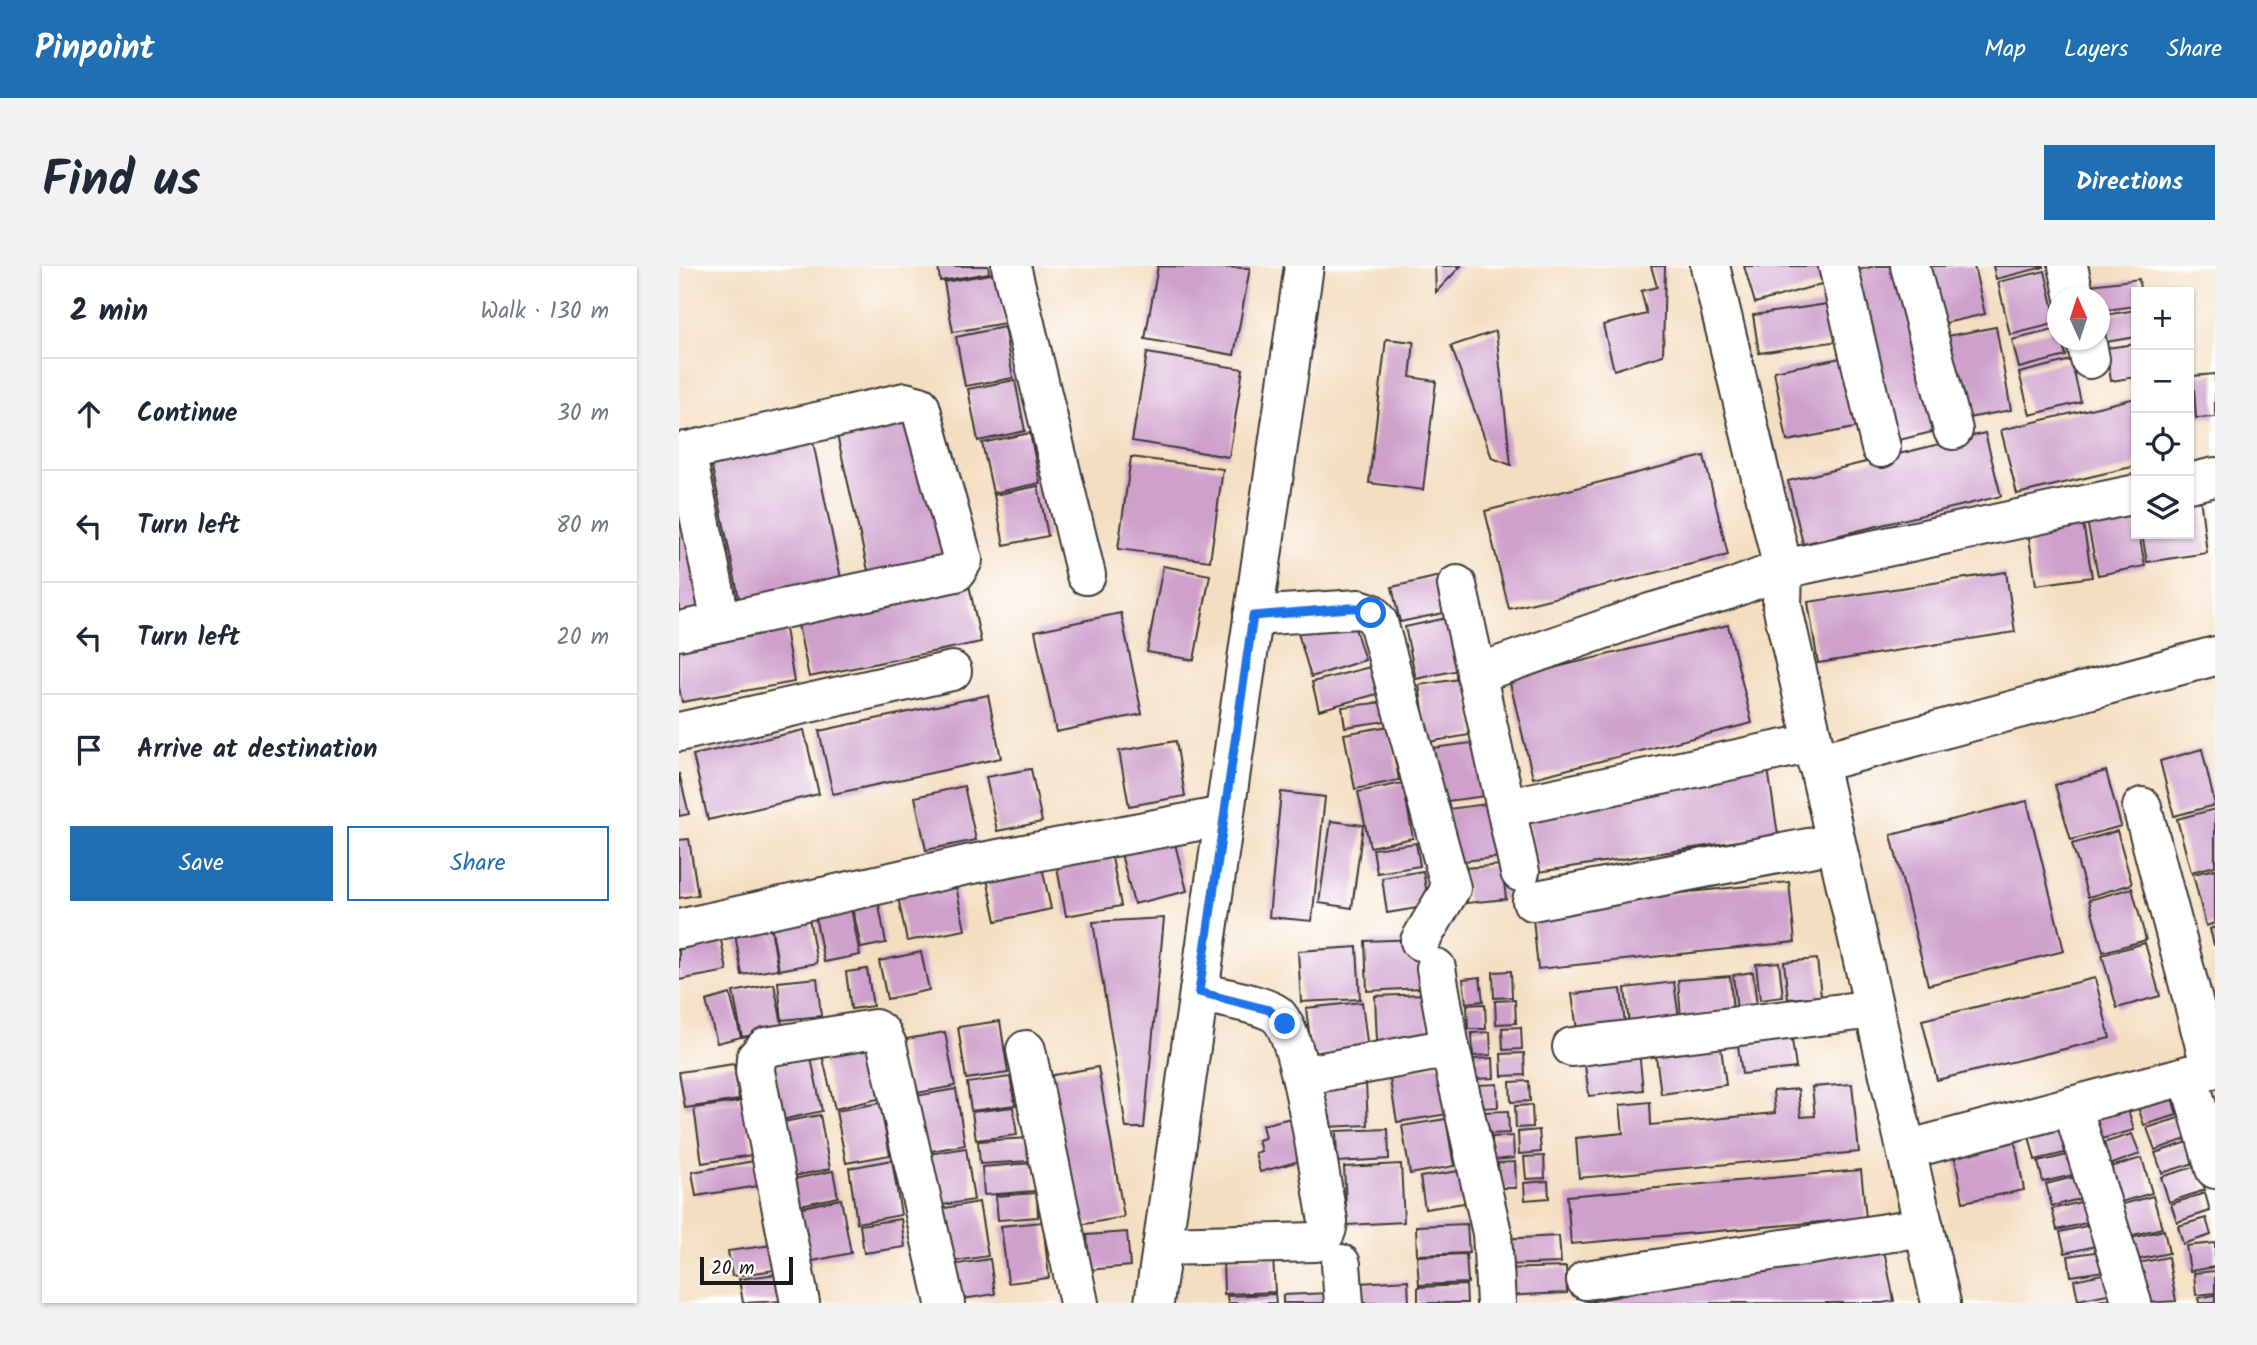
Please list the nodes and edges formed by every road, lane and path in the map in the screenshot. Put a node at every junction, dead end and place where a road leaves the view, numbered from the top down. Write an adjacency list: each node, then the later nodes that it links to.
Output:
1 (1011, 266): 16 (street)
2 (1304, 266): 18 (street)
3 (1710, 266): 15 (street)
4 (1838, 266): 11 (street)
5 (1910, 266): 9 (street)
6 (2068, 266): 7 (street)
7 (2073, 287)
8 (852, 402): 10 (street)
9 (1953, 430)
10 (681, 448): 19 (street); 19 (street)
11 (1881, 448)
12 (2215, 477): 13 (street)
13 (2194, 482)
14 (2131, 495): 15 (street)
15 (1783, 569): 23 (street); 25 (street)
16 (1086, 575)
17 (1457, 585): 23 (street)
18 (1253, 616): 28 (street); 34 (street)
19 (721, 622): 20 (street)
20 (679, 631)
21 (2215, 656): 25 (street)
22 (952, 671): 24 (street)
23 (1476, 674): 27 (street)
24 (679, 732)
25 (1815, 753): 27 (street); 29 (street)
26 (2142, 807): 36 (street)
27 (1506, 808): 29 (street)
28 (1224, 816): 30 (street); 31 (street)
29 (1835, 843): 32 (street)
30 (679, 929)
31 (1199, 992): 37 (street); 42 (street)
32 (1874, 1009): 33 (street); 39 (street)
33 (1572, 1047)
34 (1450, 1048): 37 (street); 50 (street)
35 (1026, 1049): 47 (street)
36 (2205, 1071): 38 (street); 40 (street)
37 (1301, 1076): 42 (street)
38 (2072, 1106): 39 (street); 52 (street)
39 (1906, 1150): 41 (street)
40 (2215, 1168)
41 (1924, 1227): 44 (street); 51 (street)
42 (1162, 1246): 48 (street)
43 (1341, 1264): 49 (street)
44 (1586, 1280)
45 (800, 1303): 46 (street)
46 (945, 1303)
47 (1079, 1303)
48 (1154, 1303)
49 (1344, 1303)
50 (1496, 1303)
51 (1941, 1303)
52 (2132, 1303)

